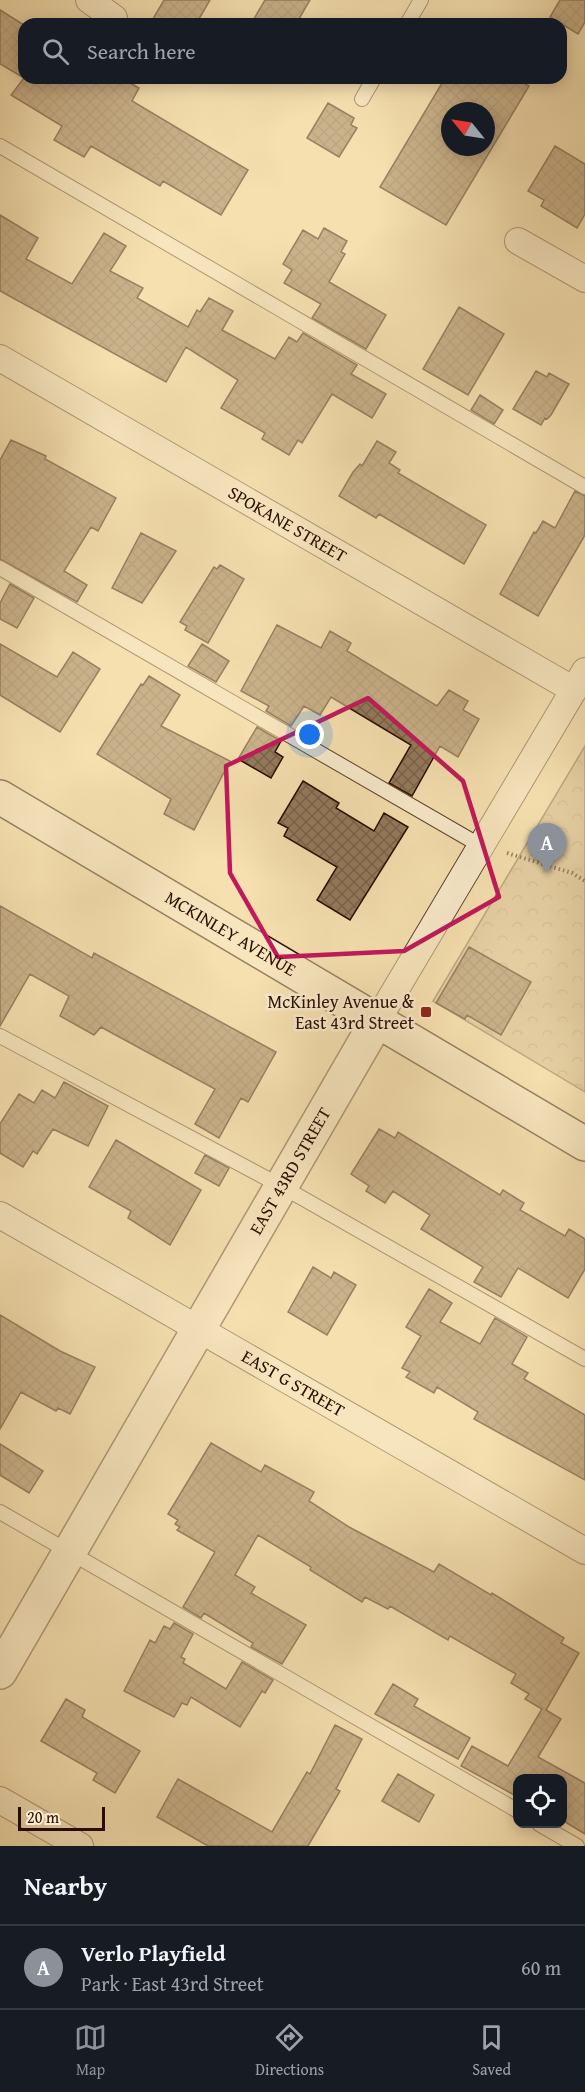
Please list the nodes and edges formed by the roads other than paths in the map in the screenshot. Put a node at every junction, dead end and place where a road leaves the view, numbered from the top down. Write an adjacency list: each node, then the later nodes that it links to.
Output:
1 (88, 0): 3 (street)
2 (421, 0): 4 (lane)
3 (114, 18)
4 (410, 18)
5 (371, 84): 6 (lane)
6 (362, 99)
7 (0, 146): 11 (lane)
8 (518, 241): 9 (street)
9 (585, 279)
10 (0, 358): 13 (street, SPOKANE STREET)
11 (585, 488)
12 (0, 568): 15 (lane)
13 (579, 681): 15 (street, EAST 43RD STREET)
14 (0, 797): 16 (street, MCKINLEY AVENUE)
15 (481, 846): 16 (street, EAST 43RD STREET)
16 (377, 1021): 18 (street, MCKINLEY AVENUE); 19 (street, EAST 43RD STREET)
17 (0, 1036): 19 (lane)
18 (585, 1144)
19 (281, 1186): 21 (street, EAST 43RD STREET); 22 (lane)
20 (0, 1215): 21 (street, EAST G STREET)
21 (198, 1329): 24 (street, EAST 43RD STREET); 25 (street, EAST G STREET)
22 (585, 1359)
23 (0, 1512): 24 (lane)
24 (69, 1551): 26 (street, EAST 43RD STREET); 28 (lane)
25 (585, 1551)
26 (0, 1672)
27 (0, 1800): 30 (street)
28 (513, 1808)
29 (546, 1828): 31 (lane)
30 (80, 1846)
31 (577, 1846)

